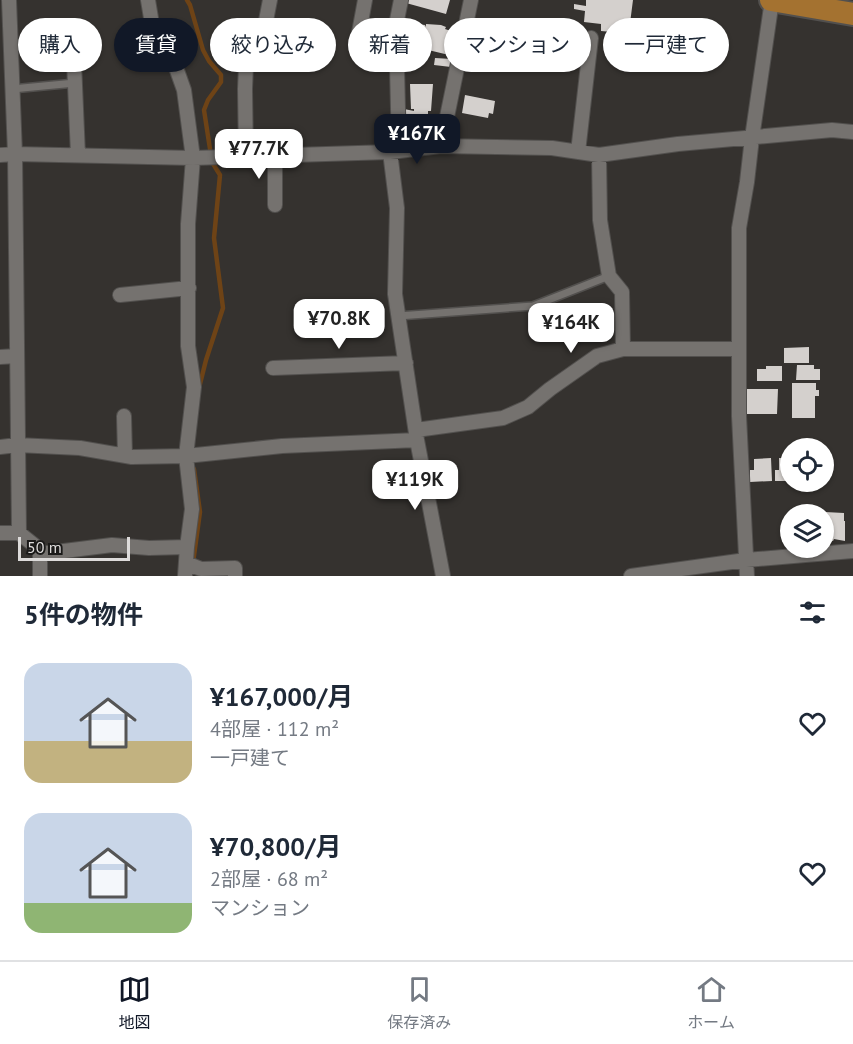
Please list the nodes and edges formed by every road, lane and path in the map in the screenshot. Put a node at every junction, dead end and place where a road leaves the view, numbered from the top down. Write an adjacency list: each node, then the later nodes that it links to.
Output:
1 (9, 0): 13 (street)
2 (148, 0): 27 (street)
3 (270, 0): 26 (street)
4 (365, 0): 9 (street)
5 (401, 0): 19 (street)
6 (471, 0): 18 (street)
7 (772, 0): 8 (main road); 17 (street)
8 (853, 14)
9 (362, 18)
10 (74, 72): 12 (street)
11 (587, 72): 20 (street)
12 (75, 83): 13 (lane); 23 (street)
13 (12, 89): 21 (street)
14 (853, 119): 15 (street)
15 (832, 130): 16 (street); 17 (street)
16 (853, 132)
17 (752, 138): 24 (street); 34 (street)
18 (441, 146): 19 (street); 20 (street)
19 (395, 152): 25 (street); 32 (street)
20 (578, 152): 24 (street)
21 (15, 154): 22 (street); 23 (street); 35 (street)
22 (0, 155)
23 (78, 155): 27 (street)
24 (598, 155): 29 (street)
25 (275, 156): 26 (street); 28 (street)
26 (246, 157): 27 (street)
27 (197, 158): 30 (street)
28 (275, 205)
29 (609, 276): 32 (lane); 33 (street)
30 (189, 288): 31 (street); 44 (street)
31 (120, 296)
32 (398, 316): 37 (street)
33 (623, 349): 34 (street); 40 (street)
34 (740, 349): 50 (street)
35 (16, 356): 36 (street); 41 (street)
36 (0, 357)
37 (406, 363): 38 (street); 40 (street)
38 (273, 368)
39 (124, 416): 43 (street)
40 (417, 435): 44 (street); 54 (street)
41 (17, 445): 42 (street); 43 (street); 45 (street)
42 (0, 447)
43 (124, 456): 44 (street)
44 (186, 456): 47 (street)
45 (18, 532): 46 (street); 49 (street)
46 (0, 533)
47 (187, 547): 49 (street); 51 (street)
48 (853, 551): 50 (street)
49 (40, 554): 52 (street)
50 (746, 560): 55 (street); 56 (street)
51 (185, 570): 53 (street)
52 (40, 576)
53 (235, 576)
54 (443, 576)
55 (631, 576)
56 (747, 576)

